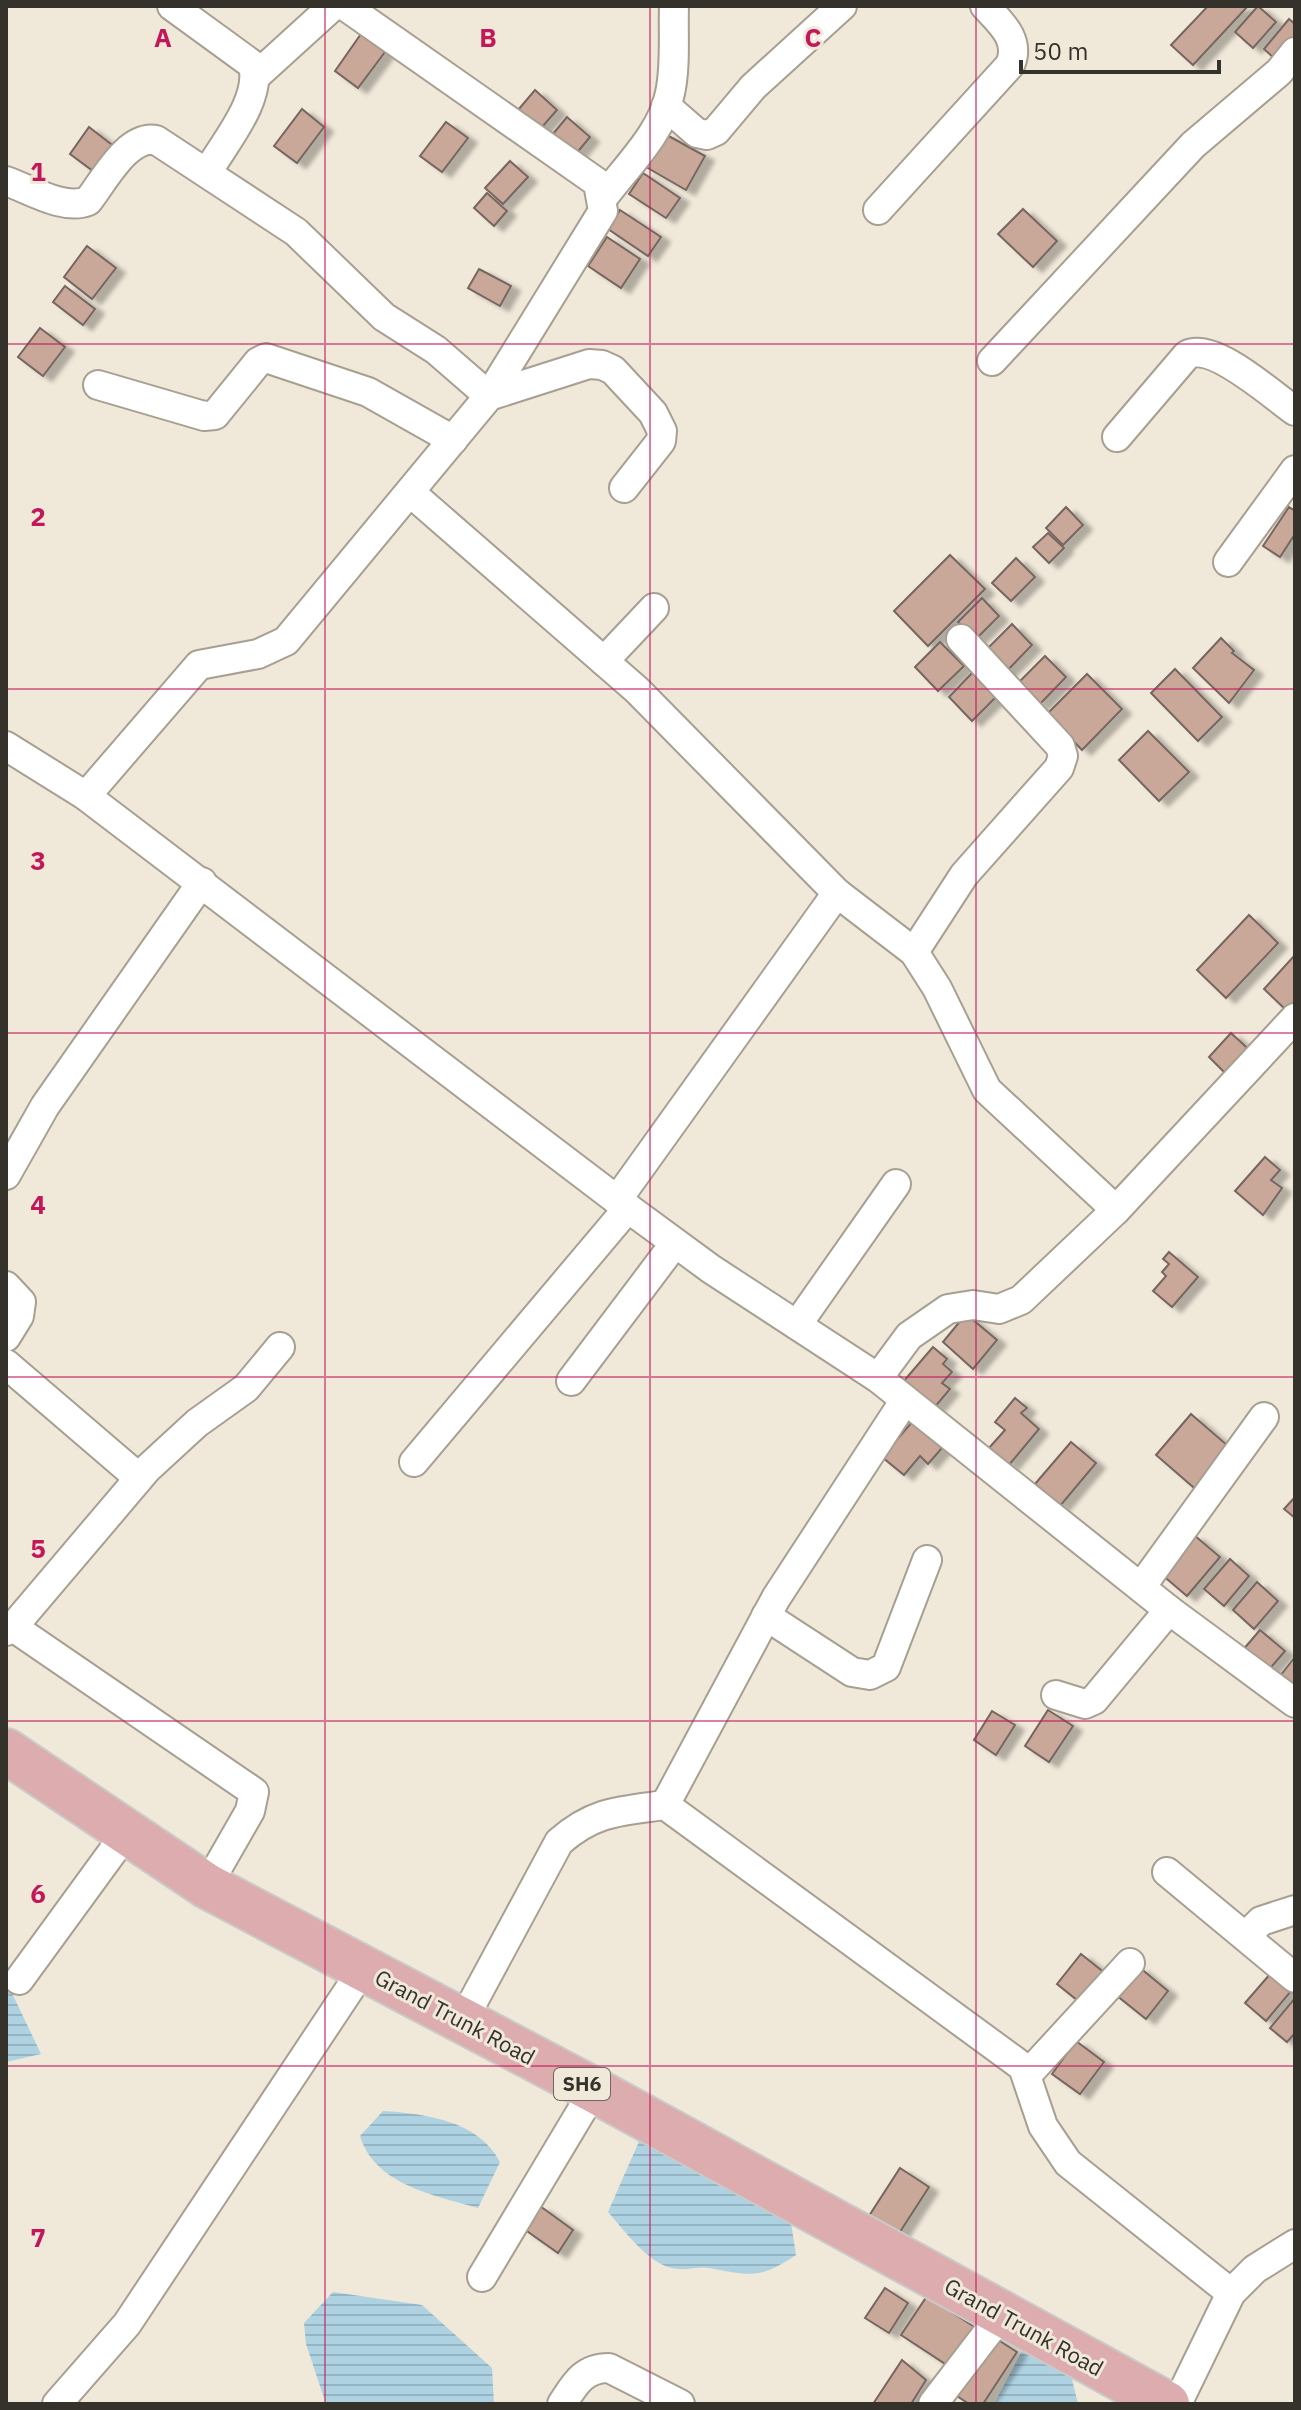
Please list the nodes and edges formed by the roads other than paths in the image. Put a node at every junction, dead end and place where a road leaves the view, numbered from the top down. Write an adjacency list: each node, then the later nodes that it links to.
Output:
1 (172, 6): 8 (street)
2 (333, 6): 8 (street)
3 (345, 6): 12 (street)
4 (674, 6): 9 (street)
5 (842, 6): 9 (street)
6 (985, 6): 13 (street)
7 (1295, 52): 14 (street)
8 (256, 76): 10 (street)
9 (666, 106): 12 (street)
10 (207, 173): 11 (street); 16 (street)
11 (6, 181)
12 (603, 198): 16 (street)
13 (878, 210)
14 (992, 361)
15 (98, 385): 19 (street)
16 (489, 396): 19 (street); 21 (street)
17 (1295, 411): 18 (street)
18 (1117, 437)
19 (453, 440): 22 (street)
20 (1295, 470): 23 (street)
21 (624, 488)
22 (411, 493): 26 (street); 28 (street)
23 (1228, 562)
24 (654, 608): 26 (street)
25 (961, 639): 31 (street)
26 (604, 661): 30 (street)
27 (6, 746): 28 (street)
28 (86, 796): 29 (street)
29 (202, 882): 33 (street); 35 (street)
30 (837, 893): 31 (street); 35 (street)
31 (914, 952): 36 (street)
32 (1295, 1018): 36 (street)
33 (6, 1175)
34 (896, 1184): 39 (street)
35 (623, 1204): 37 (street); 47 (street)
36 (1116, 1210): 43 (street)
37 (675, 1243): 39 (street); 44 (street)
38 (6, 1286): 40 (street)
39 (797, 1325): 43 (street)
40 (6, 1337)
41 (280, 1347): 48 (street)
42 (6, 1364): 48 (street)
43 (878, 1378): 45 (street)
44 (571, 1381)
45 (905, 1400): 50 (street); 52 (street)
46 (1264, 1417): 50 (street)
47 (414, 1462)
48 (139, 1478): 53 (street)
49 (927, 1560): 52 (street)
50 (1141, 1587): 51 (street)
51 (1169, 1610): 54 (street); 55 (street)
52 (766, 1616): 57 (street)
53 (10, 1629): 60 (street)
54 (1056, 1695)
55 (1295, 1703)
56 (6, 1751): 58 (main road, Grand Trunk Road / SH6)
57 (665, 1805): 67 (street); 68 (street)
58 (127, 1832): 60 (main road, Grand Trunk Road / SH6); 66 (street)
59 (1167, 1872): 62 (street)
60 (207, 1886): 64 (main road, Grand Trunk Road / SH6)
61 (1295, 1910): 62 (street)
62 (1246, 1936): 65 (street)
63 (1130, 1963): 68 (street)
64 (363, 1969): 67 (main road, Grand Trunk Road / SH6); 74 (street)
65 (1295, 1978)
66 (19, 1980)
67 (462, 2022): 69 (main road, Grand Trunk Road / SH6)
68 (1027, 2075): 72 (street)
69 (594, 2090): 71 (street); 73 (main road, Grand Trunk Road / SH6)
70 (1295, 2244): 72 (street)
71 (482, 2277)
72 (1231, 2293): 79 (street)
73 (1002, 2314): 77 (street); 78 (main road, Grand Trunk Road / SH6)
74 (57, 2404)
75 (562, 2404): 76 (street)
76 (680, 2404)
77 (933, 2404)
78 (1167, 2404)
79 (1177, 2404)

